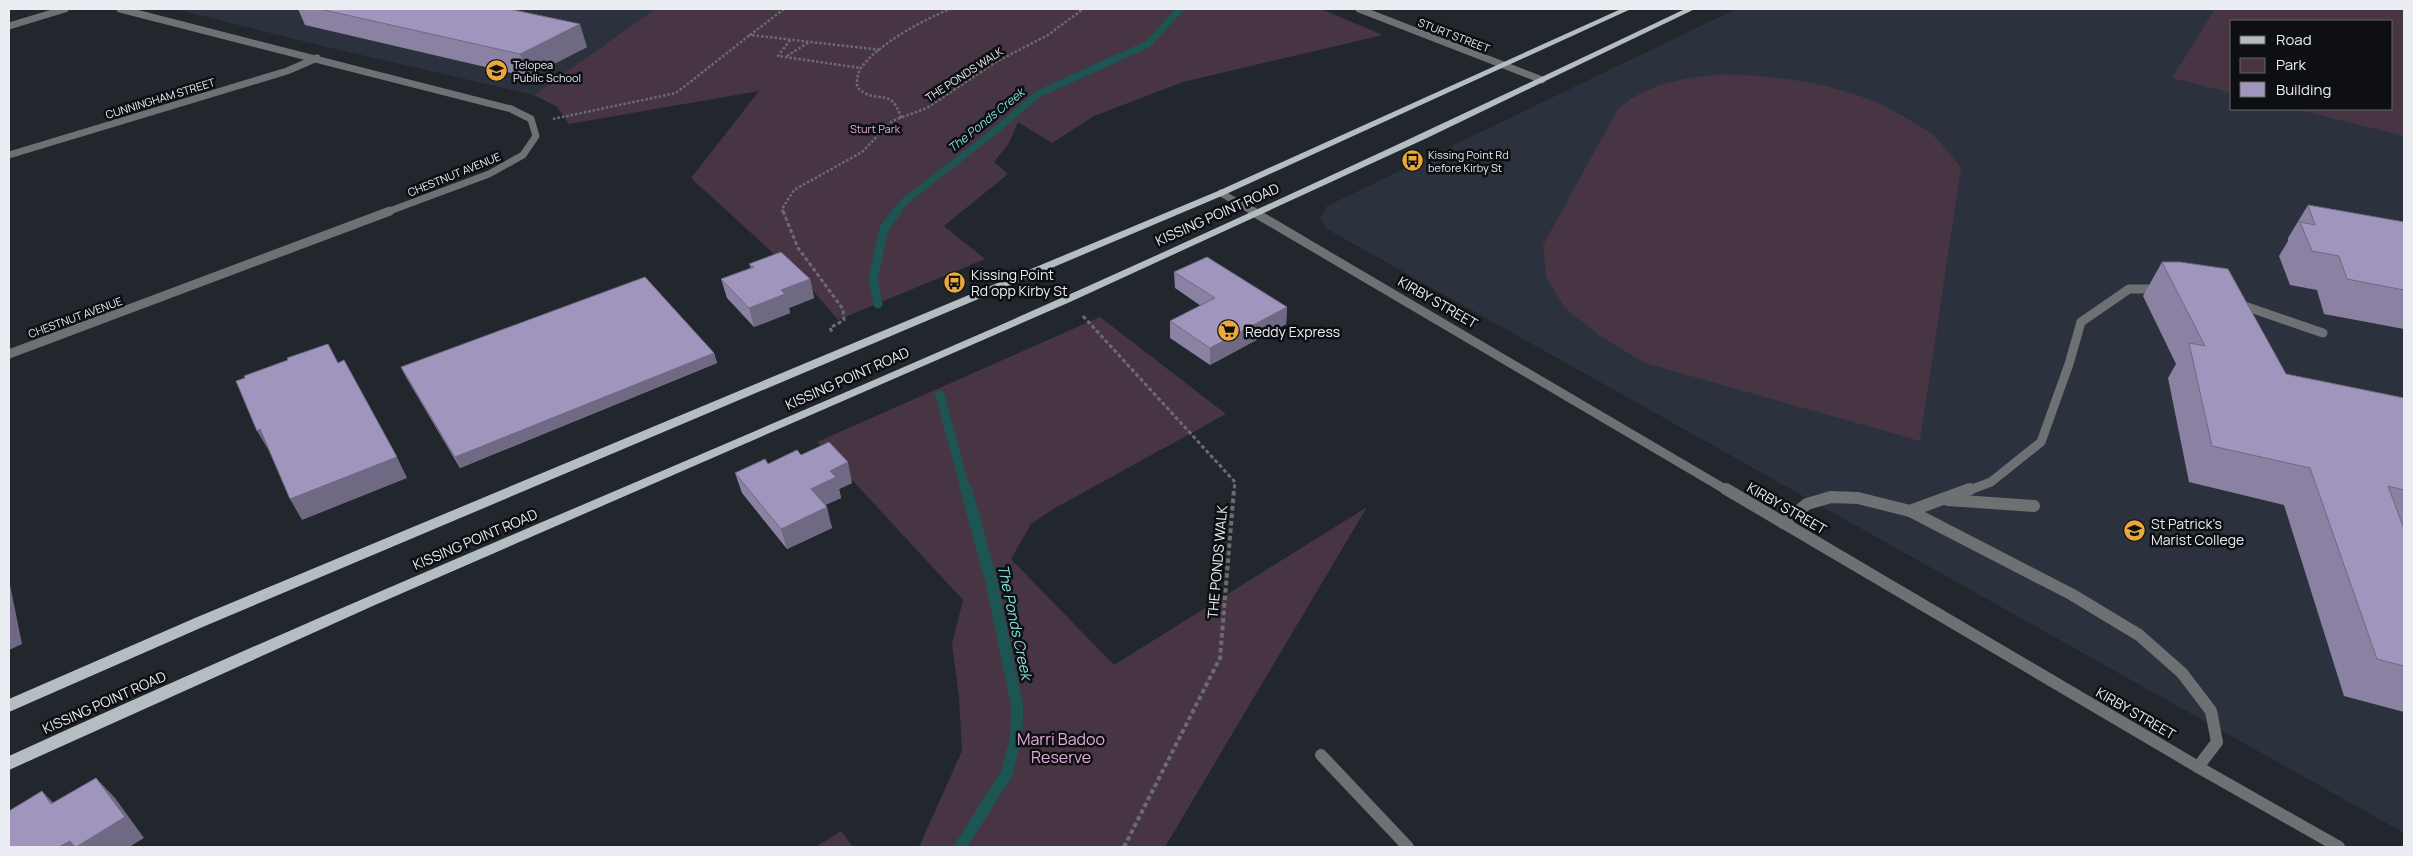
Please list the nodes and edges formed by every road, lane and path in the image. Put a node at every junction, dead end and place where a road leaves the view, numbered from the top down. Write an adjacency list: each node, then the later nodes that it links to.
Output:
1 (65, 9): 9 (street)
2 (120, 9): 15 (street)
3 (784, 9): 10 (path)
4 (950, 9): 13 (path)
5 (1083, 9): 19 (path, THE PONDS WALK)
6 (1359, 9): 16 (street, STURT STREET)
7 (1627, 9): 16 (main road, KISSING POINT ROAD)
8 (1691, 9): 18 (main road, KISSING POINT ROAD)
9 (9, 26)
10 (750, 35): 11 (path); 20 (path)
11 (791, 40): 12 (path); 14 (path)
12 (809, 42): 13 (path); 14 (path)
13 (881, 50): 17 (path)
14 (786, 57): 17 (path)
15 (317, 58): 20 (street); 21 (street, CUNNINGHAM STREET)
16 (1503, 64): 18 (street, STURT STREET); 22 (main road, KISSING POINT ROAD)
17 (861, 68): 19 (path)
18 (1542, 80): 23 (main road, KISSING POINT ROAD)
19 (900, 118): 27 (path, THE PONDS WALK)
20 (533, 123): 29 (street, CHESTNUT AVENUE)
21 (9, 155)
22 (1221, 193): 23 (street, KIRBY STREET); 34 (main road, KISSING POINT ROAD)
23 (1258, 213): 33 (street, KIRBY STREET); 36 (main road, KISSING POINT ROAD)
24 (2166, 289): 30 (street)
25 (2227, 301): 28 (street)
26 (1082, 316): 38 (path, THE PONDS WALK)
27 (830, 328)
28 (2324, 333)
29 (9, 354)
30 (1944, 499): 31 (street); 32 (street)
31 (2034, 506)
32 (1910, 511): 33 (street); 37 (street)
33 (1783, 523): 37 (street, KIRBY STREET)
34 (9, 706)
35 (1321, 755): 39 (street)
36 (9, 763)
37 (2198, 767): 40 (street, KIRBY STREET)
38 (1124, 847)
39 (1408, 847)
40 (2339, 847)

